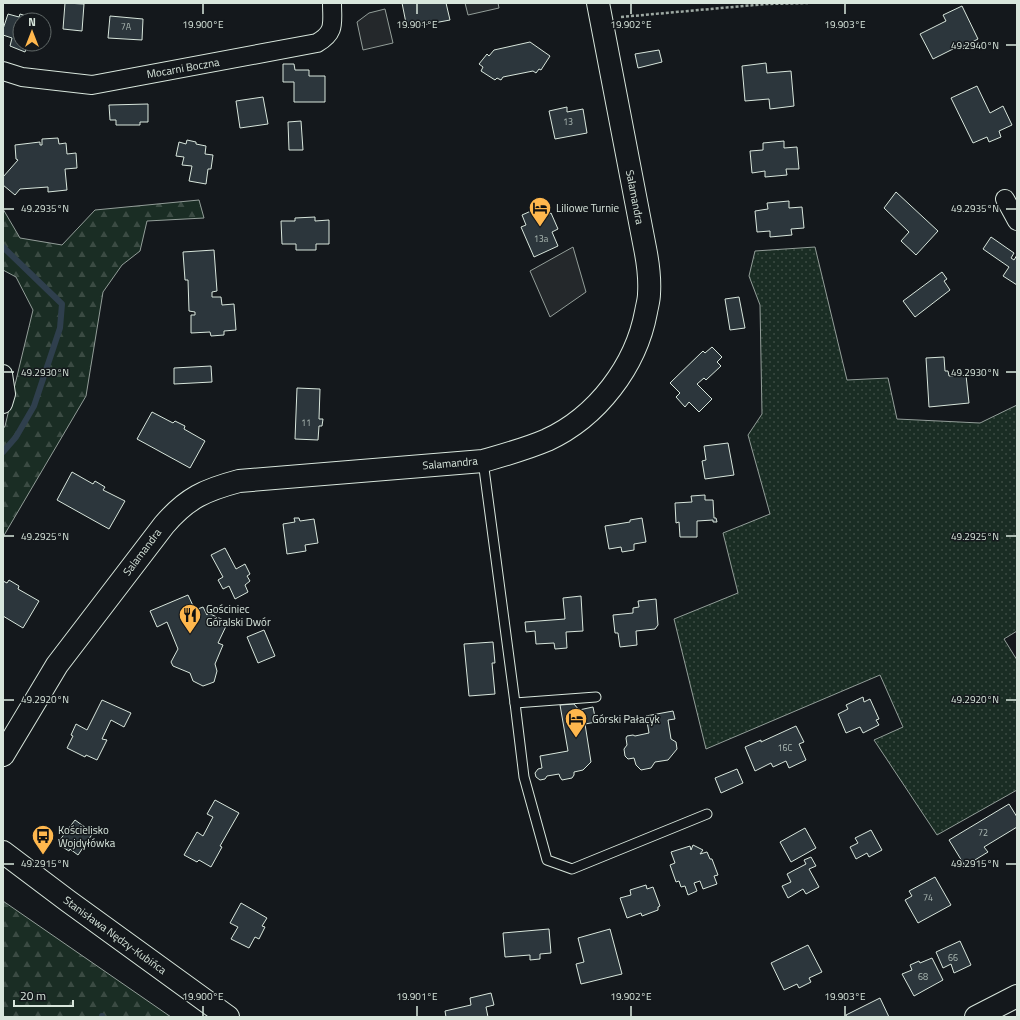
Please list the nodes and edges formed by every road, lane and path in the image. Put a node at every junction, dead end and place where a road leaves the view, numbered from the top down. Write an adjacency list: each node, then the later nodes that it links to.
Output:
1 (332, 3): 4 (street, Mocarni Boczna)
2 (808, 3): 3 (path)
3 (599, 12): 9 (street, Salamandra)
4 (3, 71)
5 (1005, 199): 6 (street)
6 (1017, 221)
7 (3, 374): 8 (street)
8 (3, 404)
9 (483, 460): 11 (lane); 12 (street, Salamandra)
10 (596, 697): 11 (lane)
11 (515, 704): 13 (lane)
12 (3, 754)
13 (707, 814)
14 (3, 852): 16 (street, Stanisława Nędzy-Kubińca)
15 (1017, 996): 17 (street)
16 (228, 1017)
17 (976, 1017)

